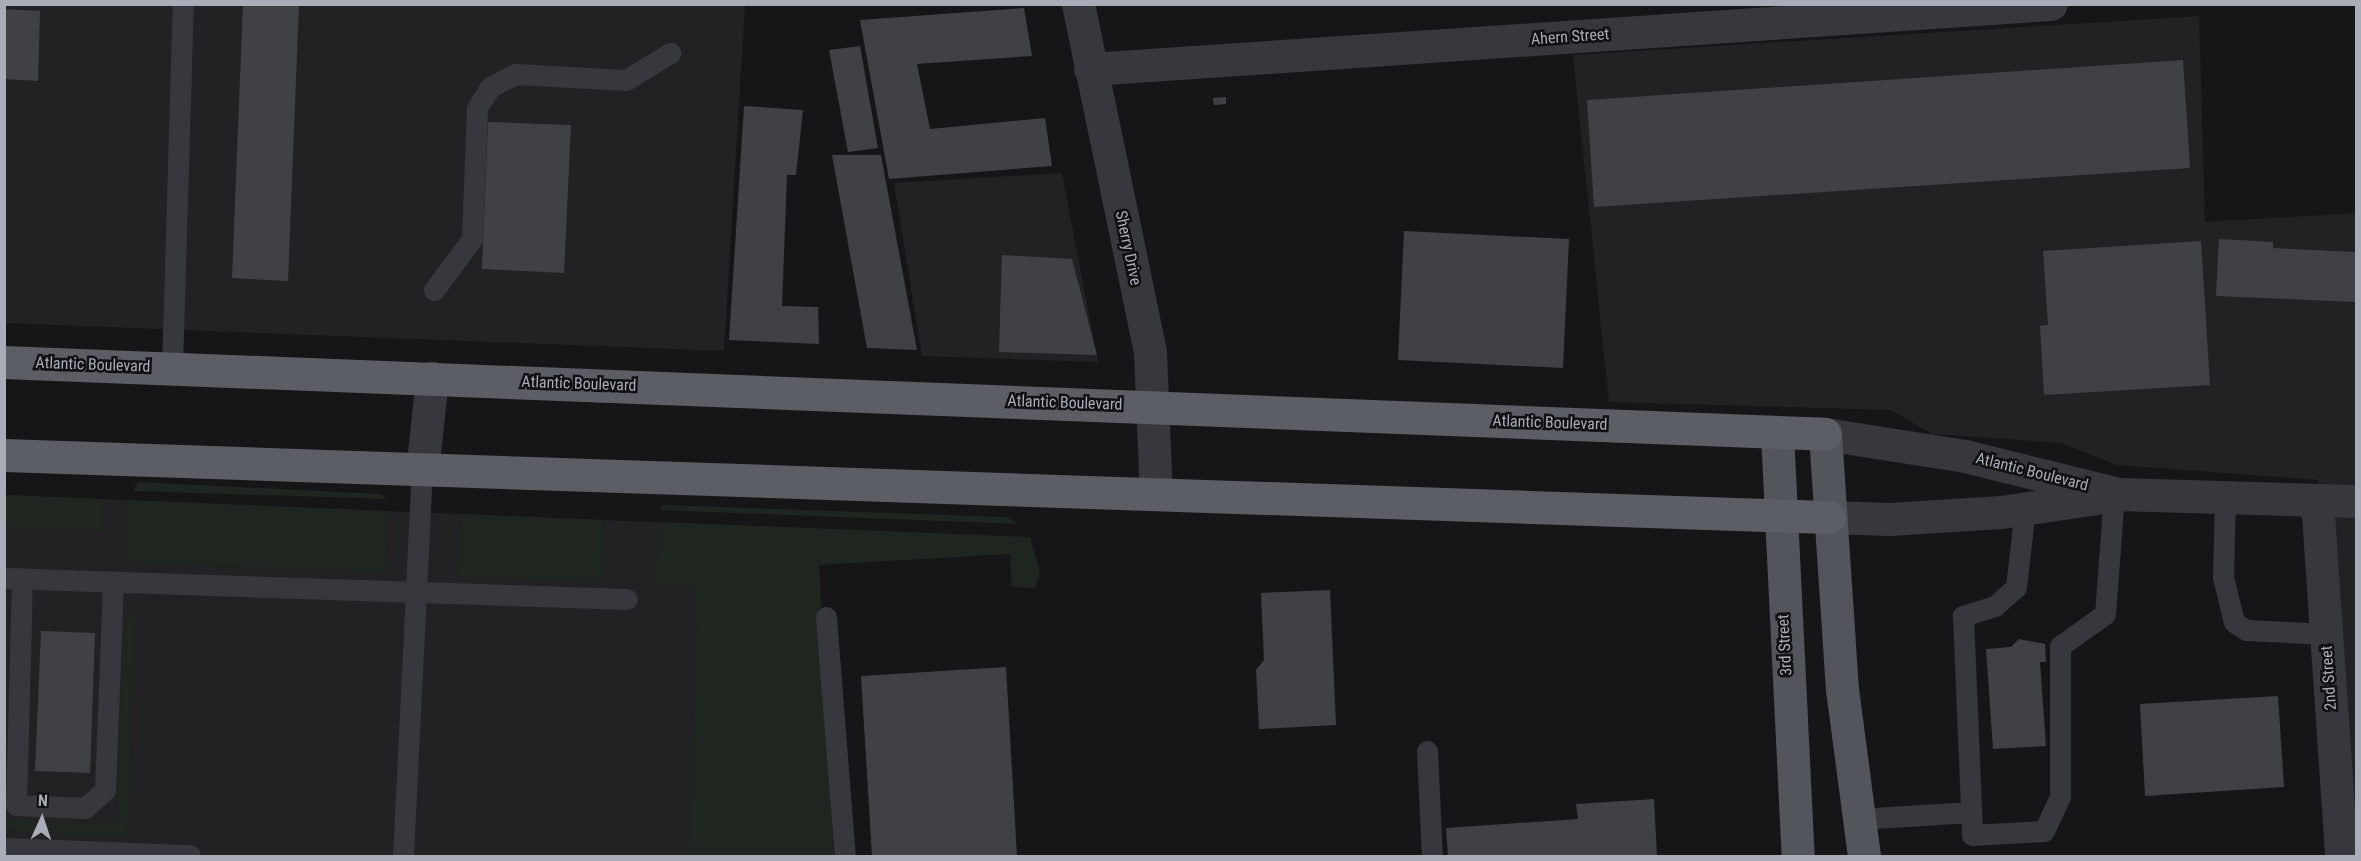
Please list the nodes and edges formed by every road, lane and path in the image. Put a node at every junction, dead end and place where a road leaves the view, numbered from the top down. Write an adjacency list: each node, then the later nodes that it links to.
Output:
1 (183, 4): 8 (lane)
2 (1078, 4): 5 (street, Sherry Drive)
3 (2050, 4): 5 (street, Ahern Street)
4 (670, 53): 6 (lane)
5 (1090, 69): 10 (street, Sherry Drive)
6 (434, 290)
7 (4, 362): 8 (highway, Atlantic Boulevard)
8 (172, 368): 9 (highway, Atlantic Boulevard)
9 (432, 378): 10 (highway, Atlantic Boulevard); 14 (street)
10 (1156, 407): 11 (highway, Atlantic Boulevard); 15 (street, Sherry Drive)
11 (1777, 433): 12 (highway, Atlantic Boulevard); 21 (main road, 3rd Street)
12 (1825, 434): 16 (street, Atlantic Boulevard); 22 (main road)
13 (4, 455): 14 (highway, Atlantic Boulevard)
14 (422, 472): 15 (highway, Atlantic Boulevard); 25 (lane)
15 (1156, 494): 21 (highway, Atlantic Boulevard)
16 (2116, 494): 17 (street, Atlantic Boulevard); 20 (street, Atlantic Boulevard); 30 (lane)
17 (2225, 496): 18 (street, Atlantic Boulevard); 28 (lane)
18 (2317, 500): 19 (street, Atlantic Boulevard); 28 (street, 2nd Street)
19 (2356, 501)
20 (2025, 509): 22 (street, Atlantic Boulevard); 30 (lane)
21 (1780, 515): 22 (highway, Atlantic Boulevard); 37 (main road, 3rd Street)
22 (1829, 517): 31 (main road)
23 (13, 578): 24 (lane); 24 (lane)
24 (113, 582): 25 (lane)
25 (417, 592): 26 (lane); 34 (lane)
26 (627, 599)
27 (826, 617): 35 (lane)
28 (2326, 634): 39 (street, 2nd Street)
29 (1427, 751): 36 (lane)
30 (1971, 812): 31 (lane)
31 (1858, 819): 38 (main road)
32 (4, 848): 33 (lane)
33 (190, 855)
34 (403, 856)
35 (845, 856)
36 (1432, 856)
37 (1798, 856)
38 (1864, 856)
39 (2341, 856)

